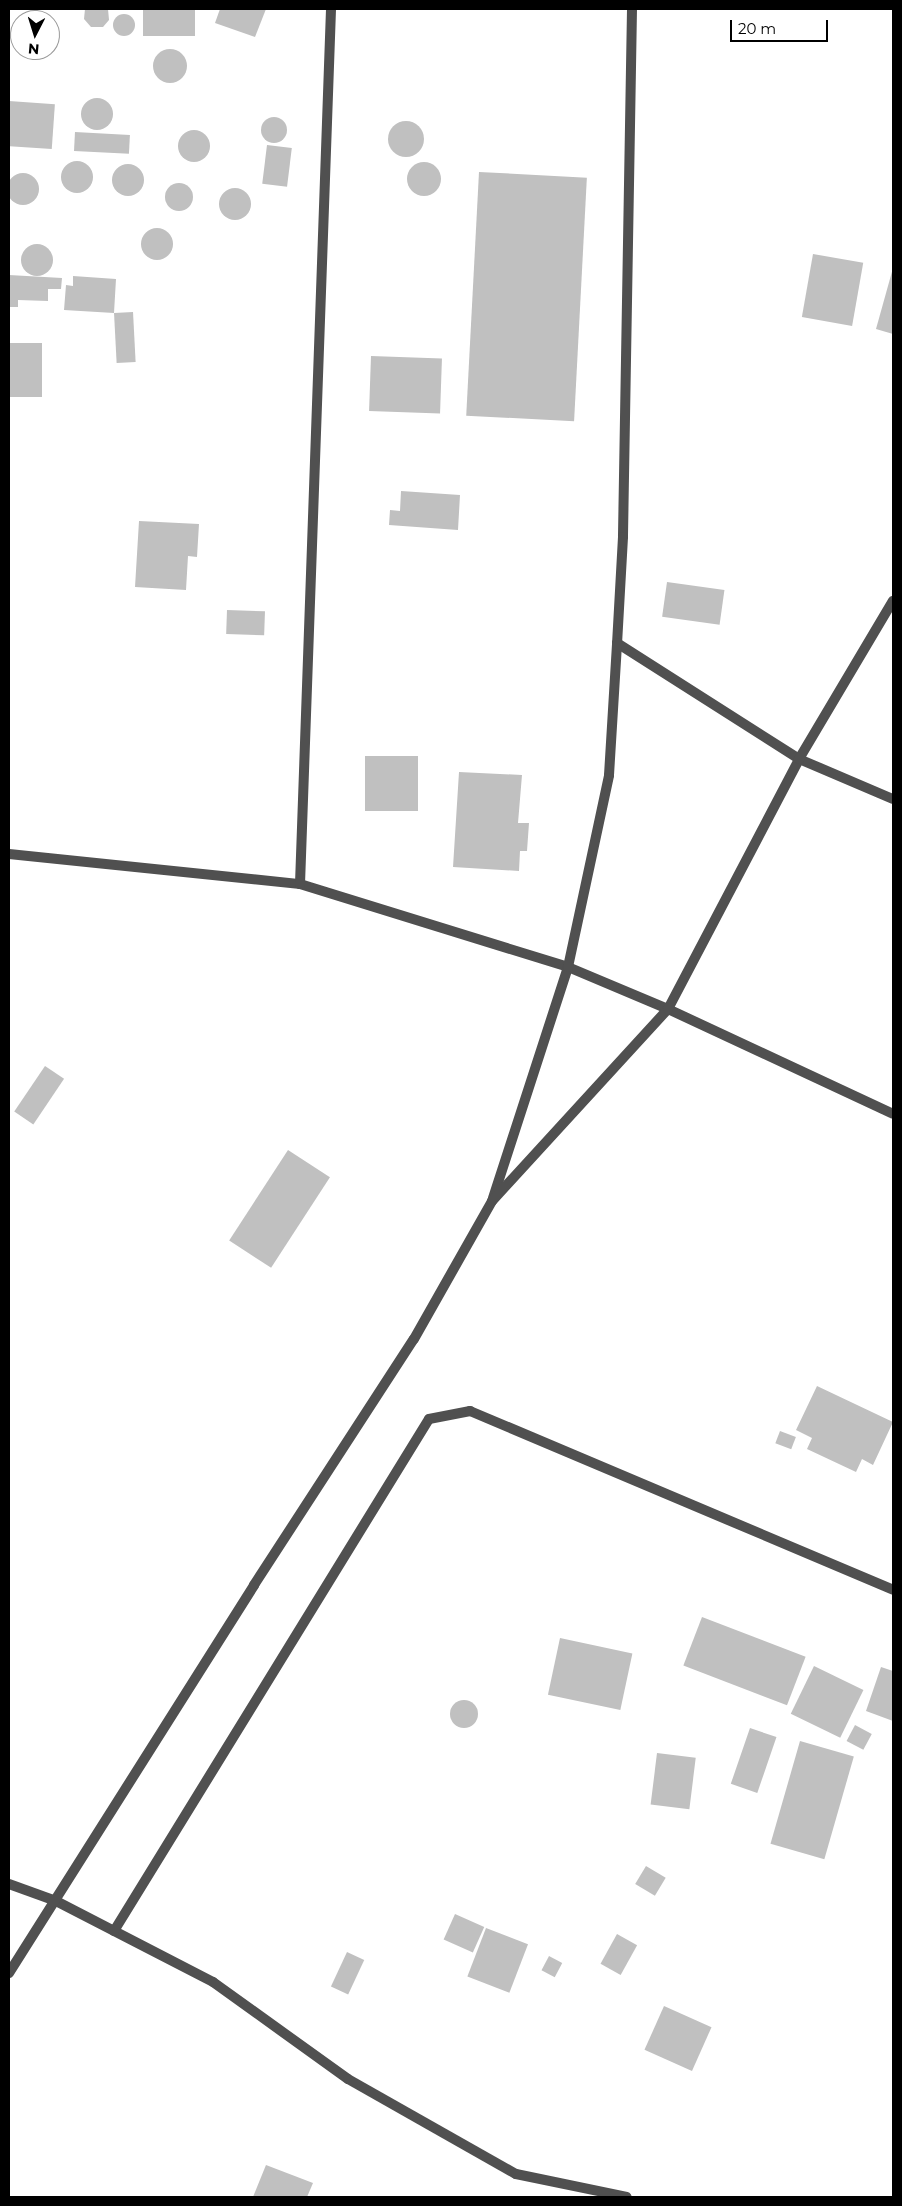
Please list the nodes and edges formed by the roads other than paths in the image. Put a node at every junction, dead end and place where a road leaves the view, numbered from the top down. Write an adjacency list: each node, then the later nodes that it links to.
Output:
1 (331, 9): 8 (street)
2 (632, 9): 4 (street)
3 (893, 601): 5 (street)
4 (617, 642): 5 (street); 9 (street)
5 (799, 759): 6 (street); 10 (street)
6 (893, 799)
7 (9, 854): 8 (street)
8 (300, 884): 9 (street)
9 (568, 967): 10 (street); 12 (street)
10 (668, 1009): 11 (street); 12 (street)
11 (893, 1114)
12 (492, 1201): 15 (street)
13 (893, 1590): 16 (street)
14 (9, 1884): 15 (street)
15 (56, 1901): 16 (street); 17 (street)
16 (114, 1931): 18 (street)
17 (9, 1973)
18 (627, 2197)

